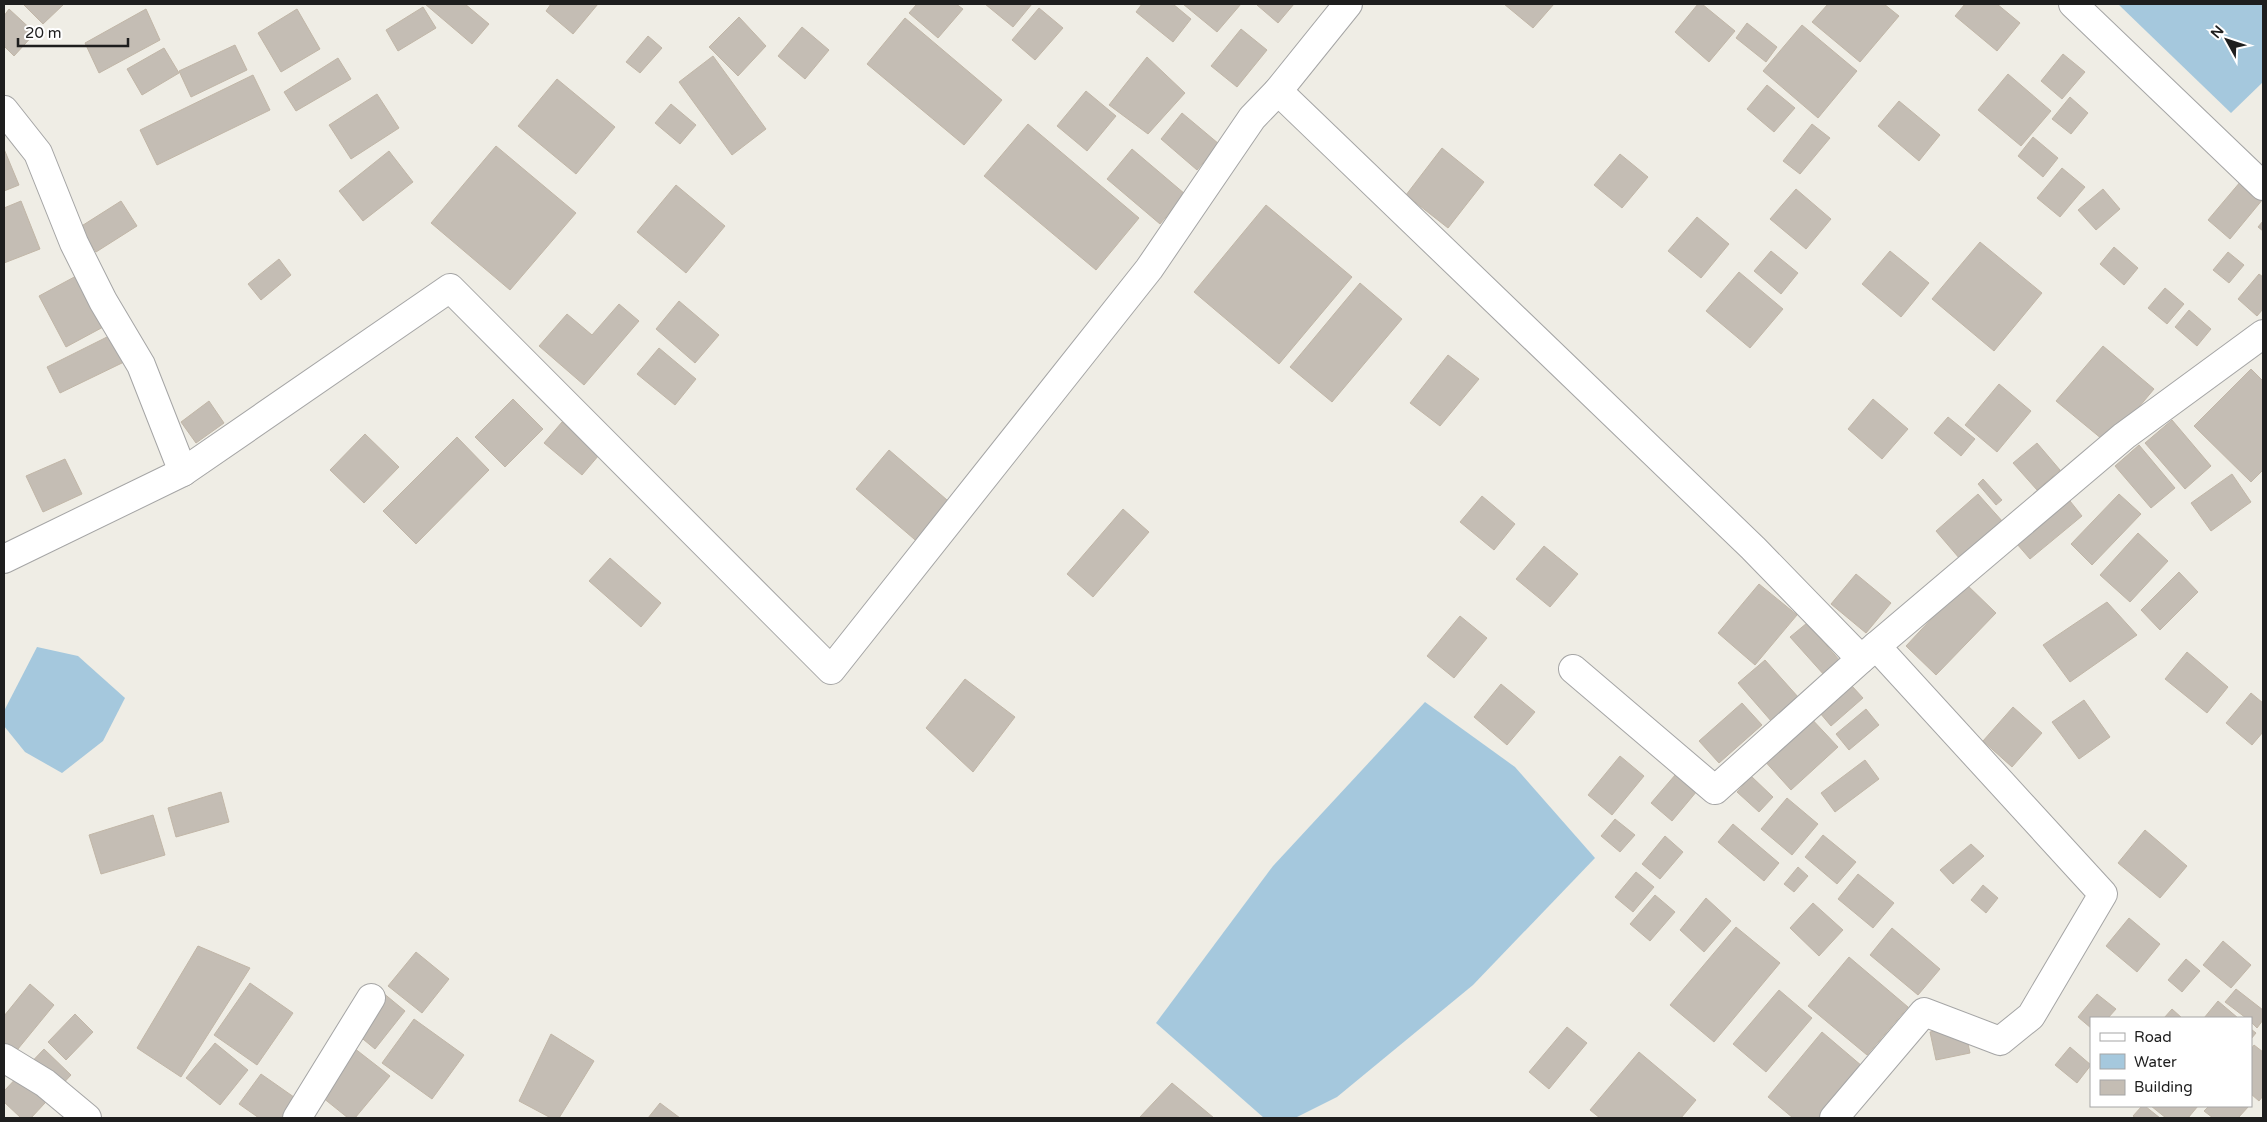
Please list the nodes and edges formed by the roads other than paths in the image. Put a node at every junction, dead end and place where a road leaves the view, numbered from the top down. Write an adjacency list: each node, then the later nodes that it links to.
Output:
1 (1348, 4): 3 (street)
2 (2073, 4): 5 (street)
3 (1278, 91): 7 (street); 9 (street)
4 (4, 110): 7 (street)
5 (2263, 186)
6 (2258, 348): 9 (street)
7 (183, 472): 8 (street)
8 (4, 560)
9 (1868, 653): 10 (street); 15 (street)
10 (1573, 669)
11 (371, 998): 14 (street)
12 (4, 1058): 13 (street)
13 (87, 1118)
14 (297, 1118)
15 (1834, 1118)

